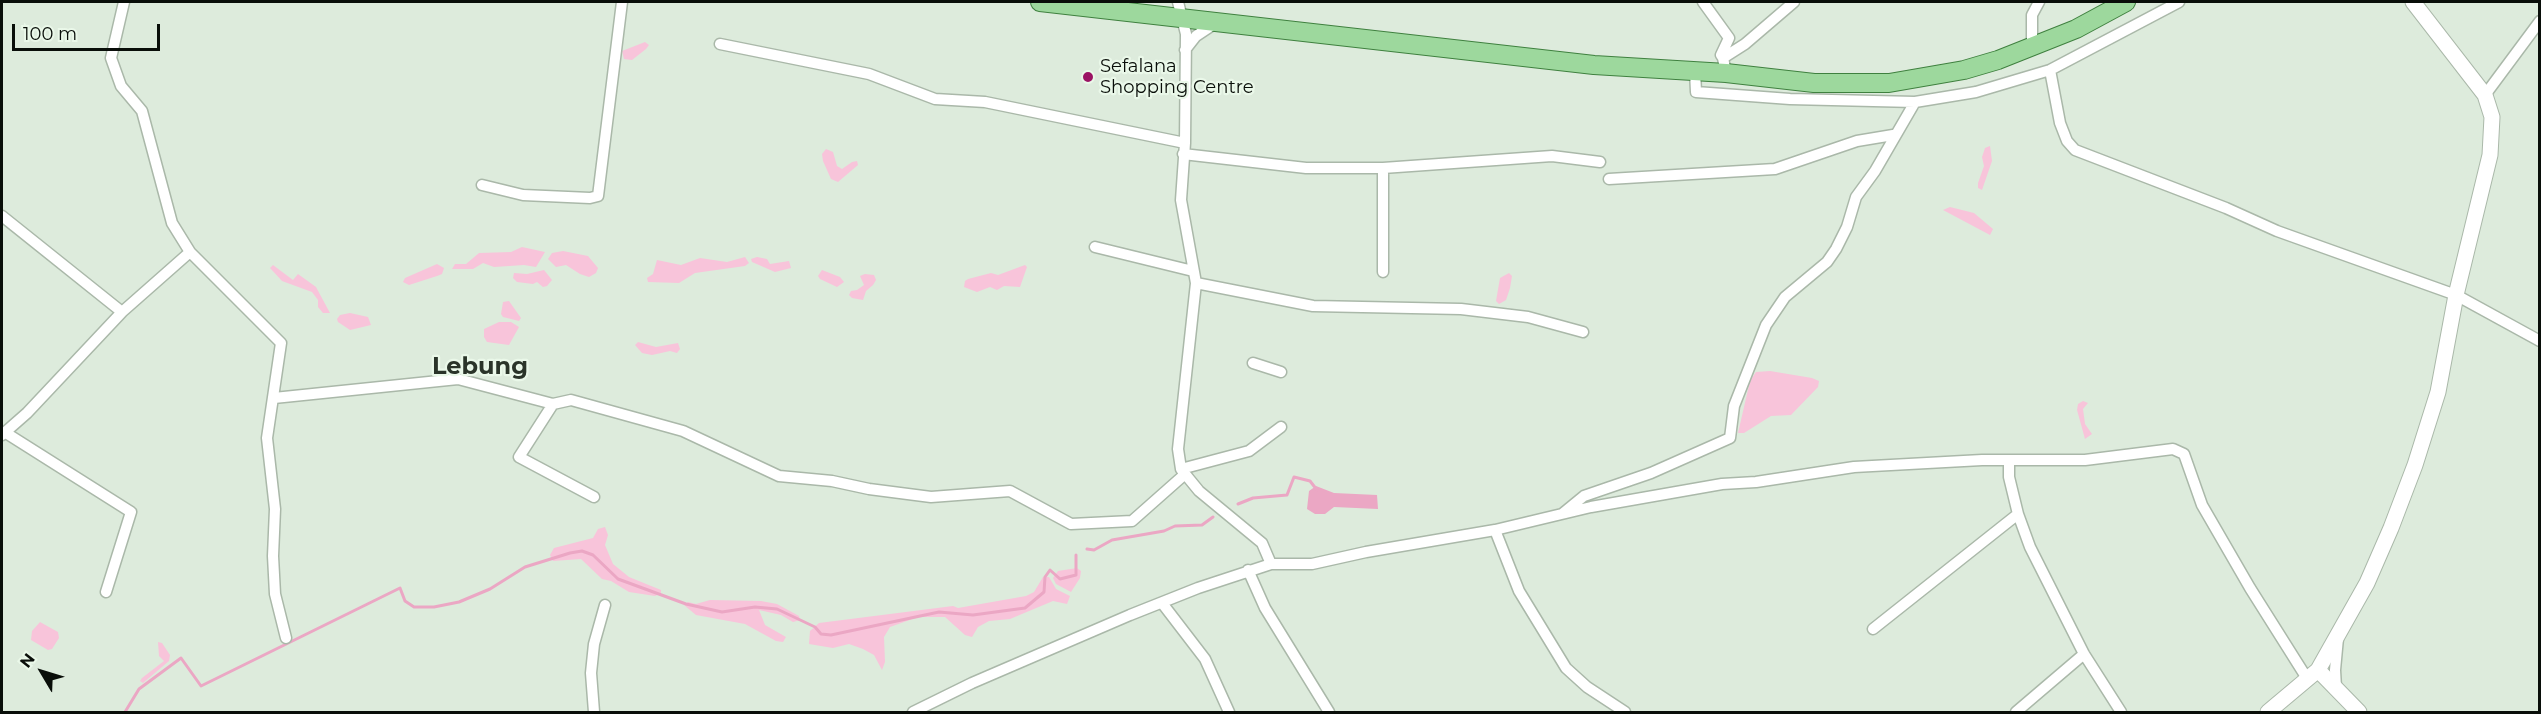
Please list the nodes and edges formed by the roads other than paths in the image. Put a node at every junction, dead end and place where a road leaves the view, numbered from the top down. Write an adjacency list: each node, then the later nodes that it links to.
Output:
1 (124, 2): 30 (street)
2 (622, 2): 27 (street)
3 (1040, 2): 11 (main road)
4 (1703, 2): 17 (street)
5 (1794, 2): 17 (street)
6 (2038, 2): 15 (street)
7 (2126, 2): 15 (main road)
8 (2179, 2): 10 (street)
9 (2413, 2): 20 (main road)
10 (2160, 6): 18 (street)
11 (1181, 10): 13 (main road); 16 (street)
12 (2540, 21): 20 (street)
13 (1217, 22): 16 (street); 19 (main road)
14 (720, 44): 23 (street)
15 (2031, 48): 17 (main road)
16 (1185, 50): 23 (street)
17 (1725, 65): 19 (main road)
18 (2050, 70): 21 (street); 34 (street)
19 (1695, 71): 21 (street)
20 (2485, 95): 34 (main road)
21 (1915, 102): 22 (street)
22 (1893, 135): 26 (street); 48 (street)
23 (1184, 149): 25 (street); 31 (street)
24 (1600, 162): 25 (street)
25 (1383, 168): 32 (street)
26 (1609, 179)
27 (482, 185)
28 (2, 216): 35 (street)
29 (1095, 247): 31 (street)
30 (190, 252): 35 (street); 40 (street)
31 (1193, 271): 33 (street)
32 (1383, 272)
33 (1196, 283): 36 (street); 45 (street)
34 (2456, 295): 37 (street); 57 (main road)
35 (122, 312): 43 (street)
36 (1583, 332)
37 (2540, 341)
38 (1253, 363): 39 (street)
39 (1281, 372)
40 (274, 398): 41 (street); 56 (street)
41 (553, 404): 45 (street); 46 (street)
42 (1281, 427): 45 (street)
43 (4, 434): 52 (street)
44 (2009, 460): 47 (street); 48 (street); 59 (street)
45 (1183, 472): 50 (street)
46 (594, 497)
47 (2018, 514): 55 (street); 58 (street)
48 (1562, 515): 49 (street)
49 (1495, 530): 50 (street); 65 (street)
50 (1271, 564): 51 (street)
51 (1248, 570): 53 (street); 64 (street)
52 (106, 592)
53 (1162, 603): 62 (street); 63 (street)
54 (605, 605): 61 (street)
55 (1873, 629)
56 (286, 638)
57 (2338, 638): 59 (main road); 60 (street)
58 (2084, 654): 66 (street); 67 (street)
59 (2313, 675): 60 (main road); 68 (main road)
60 (2336, 688): 69 (main road)
61 (594, 712)
62 (913, 712)
63 (1229, 712)
64 (1329, 712)
65 (1625, 712)
66 (2016, 712)
67 (2121, 712)
68 (2268, 712)
69 (2359, 712)

